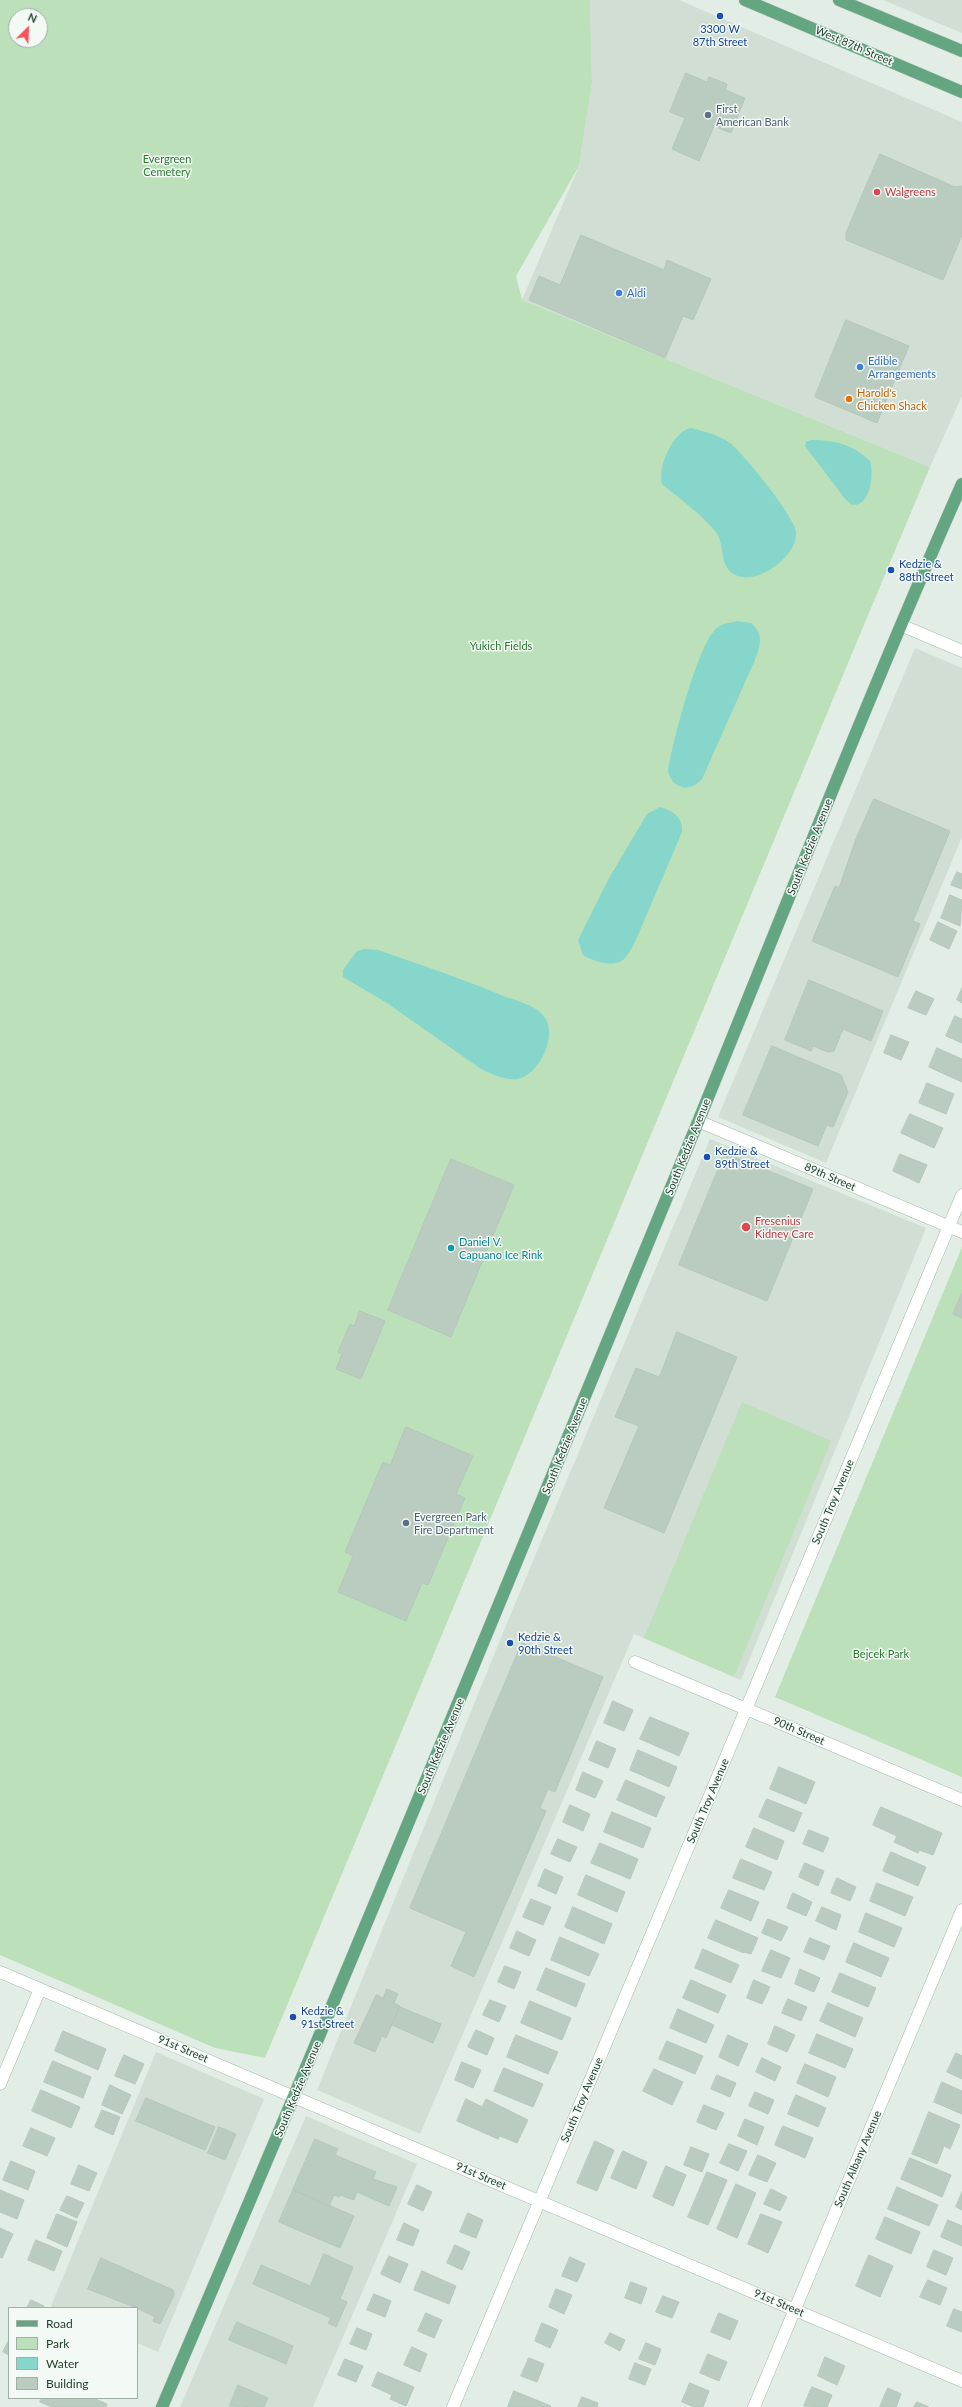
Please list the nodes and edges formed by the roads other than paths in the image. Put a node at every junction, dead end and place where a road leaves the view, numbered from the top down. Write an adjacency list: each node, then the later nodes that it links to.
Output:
1 (745, 0): 4 (main road, West 87th Street)
2 (840, 0): 3 (main road)
3 (962, 51)
4 (962, 92)
5 (962, 484): 6 (main road, South Kedzie Avenue)
6 (902, 626): 7 (street); 8 (main road, South Kedzie Avenue)
7 (962, 651)
8 (698, 1121): 10 (street, 89th Street); 19 (main road, South Kedzie Avenue)
9 (962, 1195): 10 (street, South Troy Avenue)
10 (949, 1227): 11 (street, 89th Street); 13 (street, South Troy Avenue)
11 (962, 1232)
12 (635, 1662): 13 (street, 90th Street)
13 (747, 1708): 14 (street, 90th Street); 20 (street, South Troy Avenue)
14 (962, 1800)
15 (962, 1910): 21 (street, South Albany Avenue)
16 (0, 1972): 17 (street, 91st Street)
17 (40, 1989): 18 (street); 19 (street, 91st Street)
18 (0, 2084)
19 (295, 2097): 20 (street, 91st Street); 23 (main road, South Kedzie Avenue)
20 (540, 2201): 21 (street, 91st Street); 24 (street, South Troy Avenue)
21 (795, 2309): 22 (street, 91st Street); 25 (street, South Albany Avenue)
22 (962, 2381)
23 (162, 2407)
24 (453, 2407)
25 (754, 2407)

